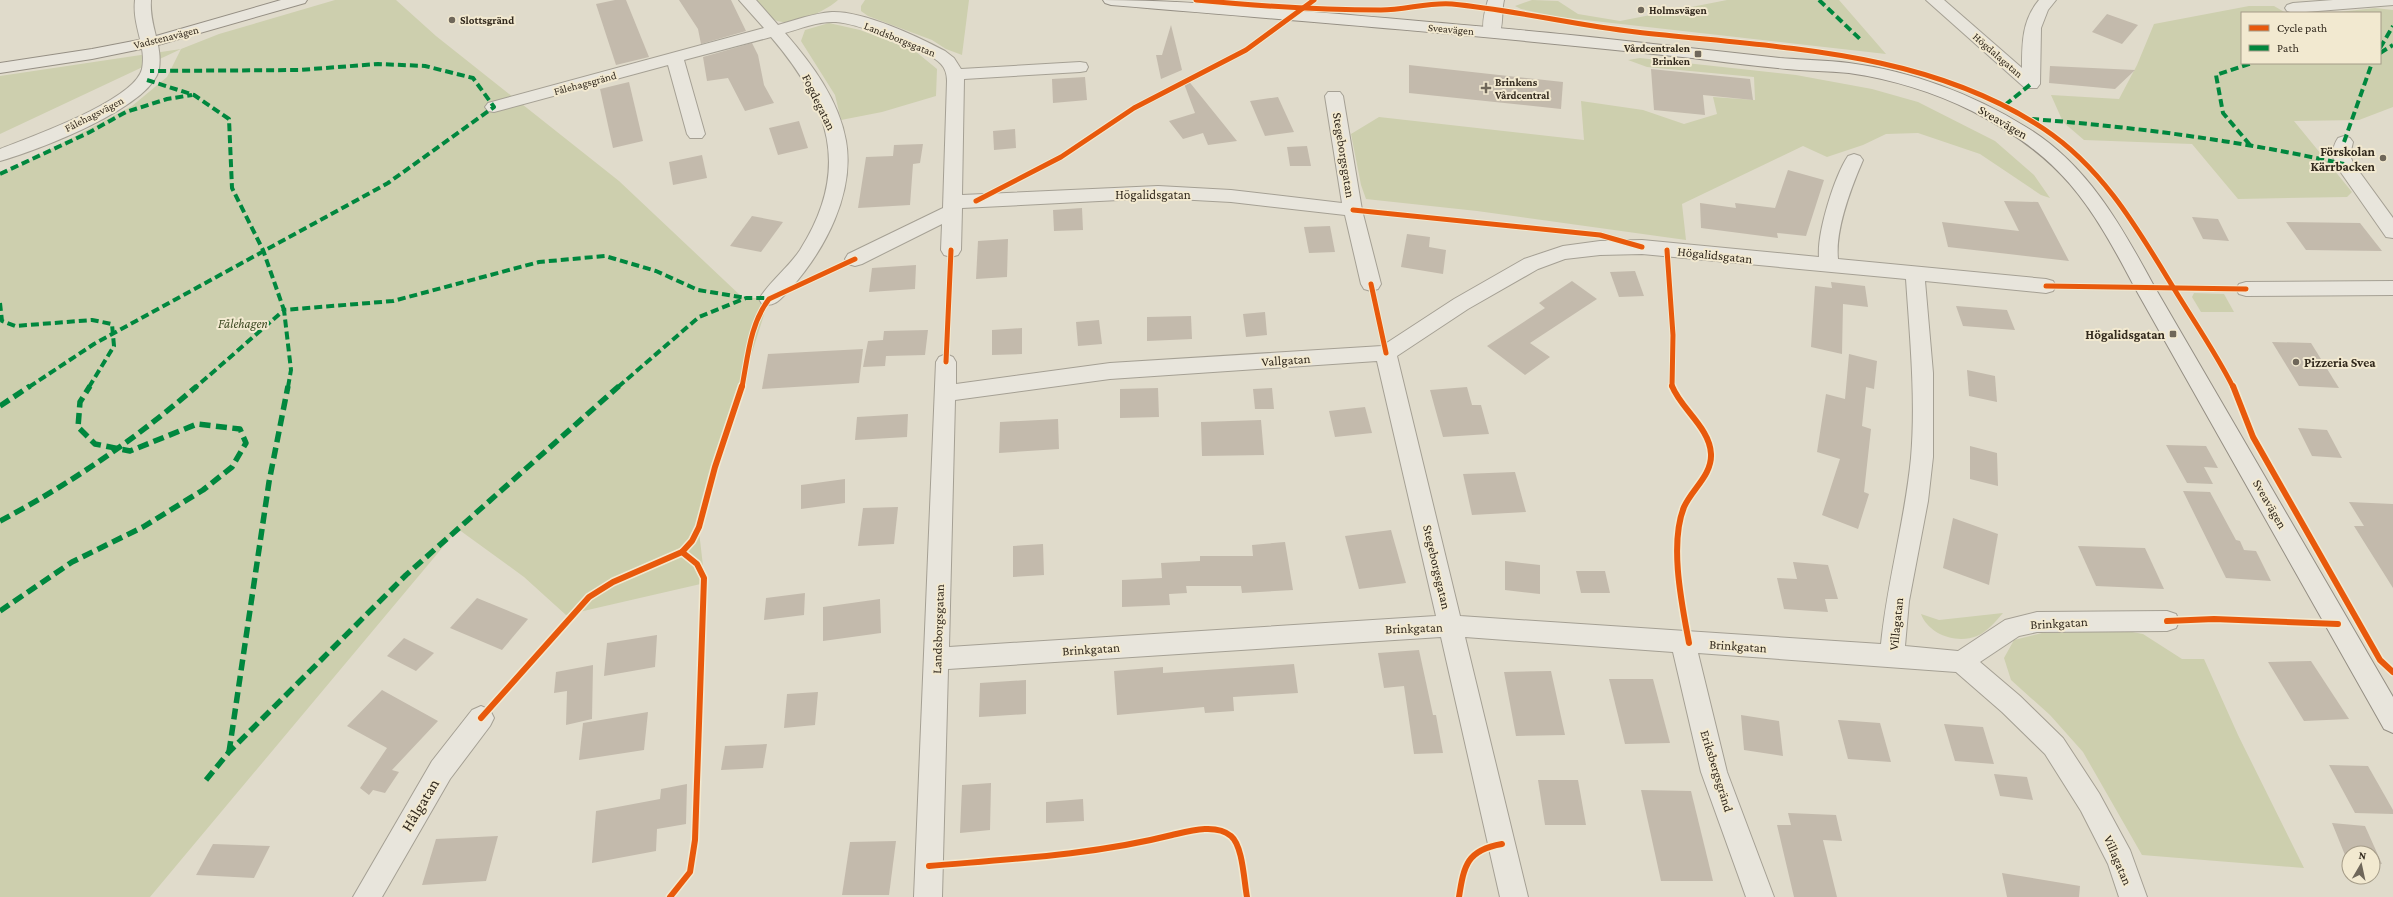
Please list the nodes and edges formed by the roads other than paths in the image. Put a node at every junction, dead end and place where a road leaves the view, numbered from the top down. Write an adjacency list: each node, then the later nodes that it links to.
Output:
1 (143, 0): 15 (street, Fålehagsvägen)
2 (251, 0): 15 (street, Vadstenavägen)
3 (299, 0): 15 (street, Vadstenavägen)
4 (747, 0): 13 (street, Fogdegatan)
5 (850, 0): 12 (street)
6 (1112, 0): 14 (street, Sveavägen)
7 (1496, 0): 14 (street)
8 (1934, 0): 9 (street, Högdalagatan)
9 (2048, 0)
10 (2393, 0): 11 (street)
11 (2293, 8)
12 (836, 17): 13 (street, Landsborgsgatan); 19 (street, Landsborgsgatan)
13 (776, 32): 16 (street, Fålehagsgränd); 37 (street, Fogdegatan)
14 (1492, 33): 47 (street, Sveavägen)
15 (148, 36): 18 (street, Vadstenavägen); 24 (street, Fålehagsvägen)
16 (675, 59): 21 (street, Fålehagsgränd); 22 (street)
17 (1080, 67): 19 (street)
18 (0, 68)
19 (955, 74): 26 (street)
20 (1334, 96): 27 (street, Stegeborgsgatan)
21 (494, 107)
22 (696, 134)
23 (2344, 142): 28 (street)
24 (0, 156)
25 (1854, 160): 31 (street)
26 (953, 207): 27 (street, Högalidsgatan); 29 (street); 30 (street)
27 (1353, 210): 33 (street, Stegeborgsgatan)
28 (2393, 232)
29 (951, 250)
30 (855, 258)
31 (1829, 266): 32 (street, Högalidsgatan); 38 (street, Högalidsgatan)
32 (1915, 274): 34 (street, Högalidsgatan); 44 (street, Villagatan)
33 (1370, 284)
34 (2046, 286)
35 (2246, 288): 36 (street)
36 (2393, 288)
37 (769, 299)
38 (1386, 354): 40 (street, Vallgatan); 42 (street, Stegeborgsgatan)
39 (946, 362): 40 (street, Landsborgsgatan)
40 (945, 393): 45 (street, Landsborgsgatan)
41 (2167, 621): 46 (street, Brinkgatan)
42 (1451, 626): 43 (street, Brinkgatan); 45 (street, Brinkgatan); 51 (street, Stegeborgsgatan)
43 (1683, 643): 44 (street, Brinkgatan); 52 (street, Eriksbergsgränd)
44 (1892, 656): 46 (street, Villagatan)
45 (937, 659): 50 (street, Landsborgsgatan)
46 (1962, 662): 53 (street, Villagatan)
47 (2390, 709)
48 (481, 718): 49 (street, Hålgatan)
49 (368, 897)
50 (928, 897)
51 (1514, 897)
52 (1760, 897)
53 (2133, 897)

